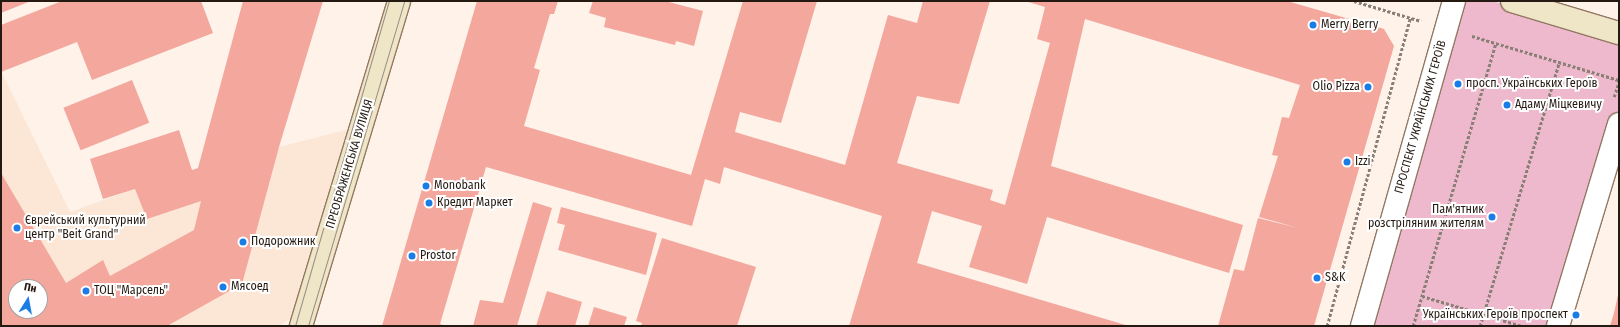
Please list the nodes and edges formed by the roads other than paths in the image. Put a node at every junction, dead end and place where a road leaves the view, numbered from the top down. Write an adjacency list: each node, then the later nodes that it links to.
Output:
1 (399, 1): 6 (main road, ПРЕОБРАЖЕНСЬКА ВУЛИЦЯ)
2 (1454, 1): 7 (street, ПРОСПЕКТ УКРАЇНСЬКИХ ГЕРОЇВ)
3 (1512, 1): 4 (main road)
4 (1619, 33)
5 (1619, 124): 8 (street)
6 (299, 324)
7 (1362, 326)
8 (1558, 326)

